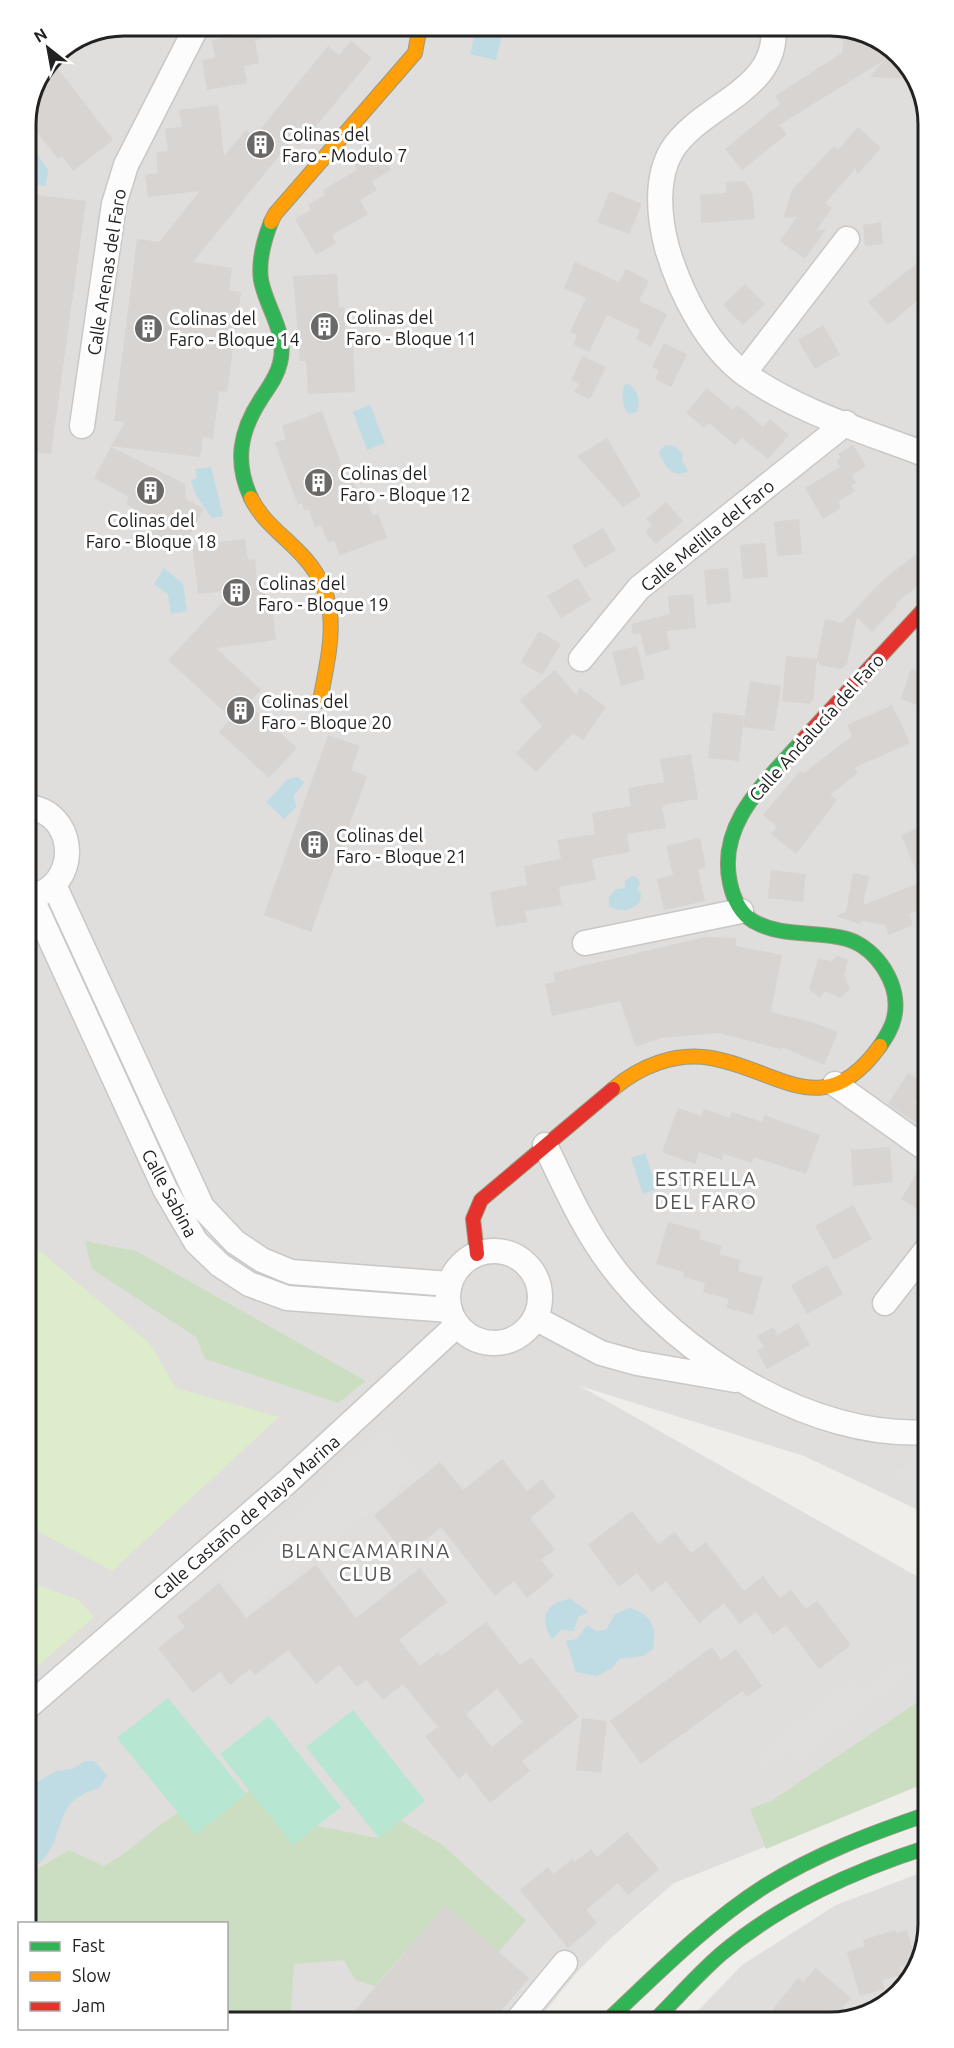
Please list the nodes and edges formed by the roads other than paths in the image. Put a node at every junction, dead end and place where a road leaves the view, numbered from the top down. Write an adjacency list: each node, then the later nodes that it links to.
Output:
1 (192, 36): 7 (street, Calle Arenas del Faro)
2 (419, 36): 11 (main road)
3 (774, 36): 5 (street)
4 (847, 239): 5 (street)
5 (744, 373): 6 (street)
6 (846, 423): 8 (street); 10 (street, Calle Melilla del Faro)
7 (82, 426)
8 (918, 452)
9 (918, 615): 16 (main road, Calle Andalucía del Faro)
10 (581, 658)
11 (320, 701)
12 (36, 810): 13 (street)
13 (54, 885): 14 (street); 23 (street, Calle Sabina)
14 (36, 894)
15 (36, 910): 25 (street, Calle Sabina)
16 (741, 911): 17 (street); 18 (main road)
17 (585, 944)
18 (835, 1084): 19 (street); 20 (main road)
19 (918, 1143)
20 (545, 1145): 21 (main road); 27 (street)
21 (477, 1254): 23 (street); 26 (street)
22 (918, 1261): 24 (street)
23 (450, 1284): 25 (street)
24 (885, 1303)
25 (454, 1318): 26 (street); 29 (street, Calle Castaño de Playa Marina)
26 (535, 1318): 27 (street)
27 (740, 1381): 28 (street)
28 (918, 1432)
29 (36, 1700)
30 (918, 1805): 33 (main road)
31 (918, 1818): 33 (main road)
32 (918, 1850): 37 (main road)
33 (789, 1871): 36 (main road)
34 (566, 1963): 35 (street)
35 (524, 2012)
36 (616, 2012)
37 (663, 2012)

